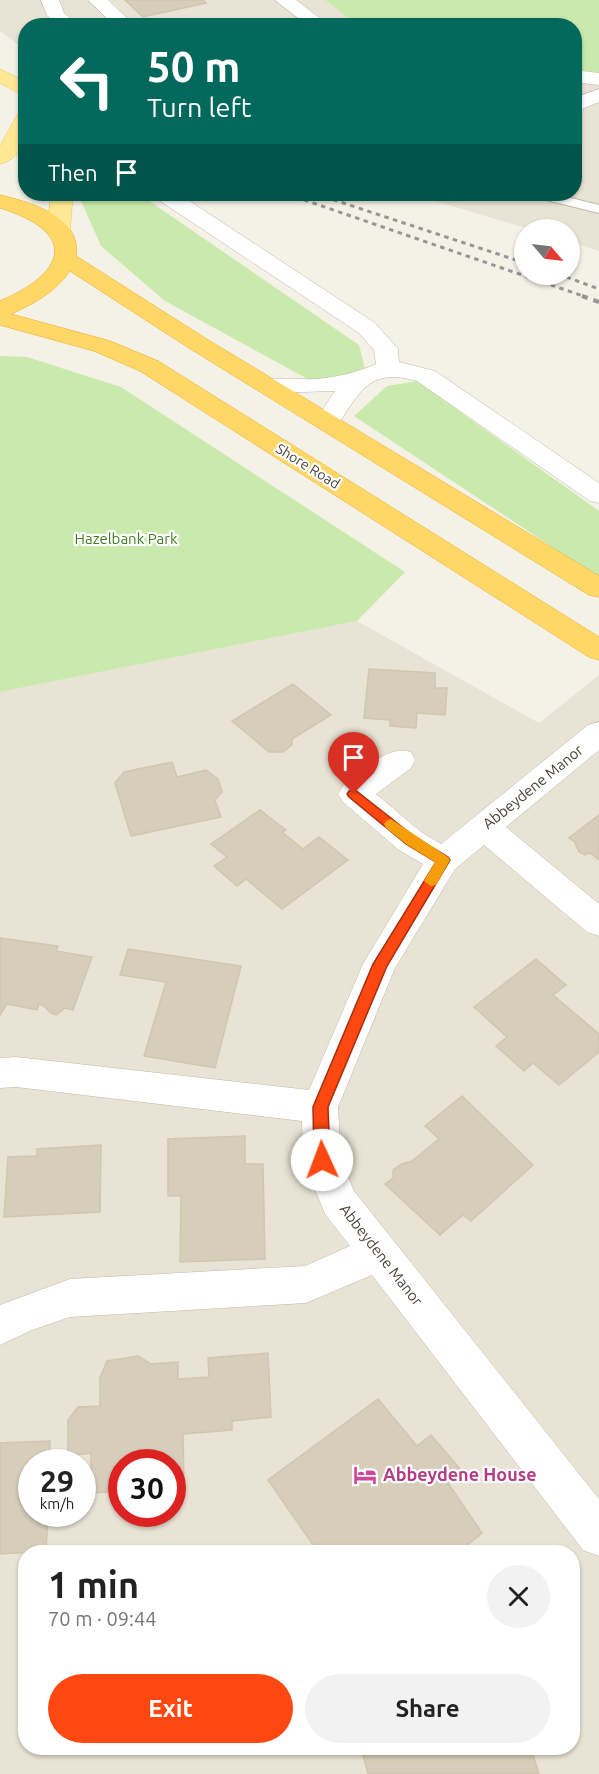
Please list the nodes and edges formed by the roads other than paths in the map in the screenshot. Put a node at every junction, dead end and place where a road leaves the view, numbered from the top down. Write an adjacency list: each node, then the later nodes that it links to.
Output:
1 (50, 0): 4 (street)
2 (97, 0): 5 (street)
3 (284, 0): 6 (street)
4 (60, 18)
5 (117, 18)
6 (310, 18)
7 (0, 75): 10 (main road)
8 (582, 77): 9 (street)
9 (599, 79)
10 (18, 86)
11 (599, 95): 12 (street)
12 (582, 102)
13 (18, 134): 14 (main road)
14 (0, 158)
15 (0, 201): 20 (highway)
16 (61, 201): 20 (main road)
17 (176, 201): 24 (street)
18 (567, 201): 19 (lane)
19 (599, 209)
20 (59, 229): 21 (highway)
21 (66, 259): 22 (highway); 26 (highway)
22 (0, 310)
23 (0, 318): 30 (highway, Shore Road)
24 (388, 368): 25 (street); 28 (street)
25 (355, 382): 26 (street); 27 (street)
26 (267, 386): 27 (highway)
27 (328, 421): 29 (highway)
28 (599, 495)
29 (599, 588)
30 (599, 650)
31 (599, 733): 33 (street, Abbeydene Manor)
32 (400, 760): 34 (street)
33 (483, 826): 34 (street, Abbeydene Manor); 35 (street)
34 (444, 860): 37 (street, Abbeydene Manor)
35 (599, 923)
36 (0, 1073): 37 (street)
37 (320, 1107): 38 (street, Abbeydene Manor)
38 (379, 1253): 39 (street); 40 (street, Abbeydene Manor)
39 (0, 1326)
40 (599, 1534)

